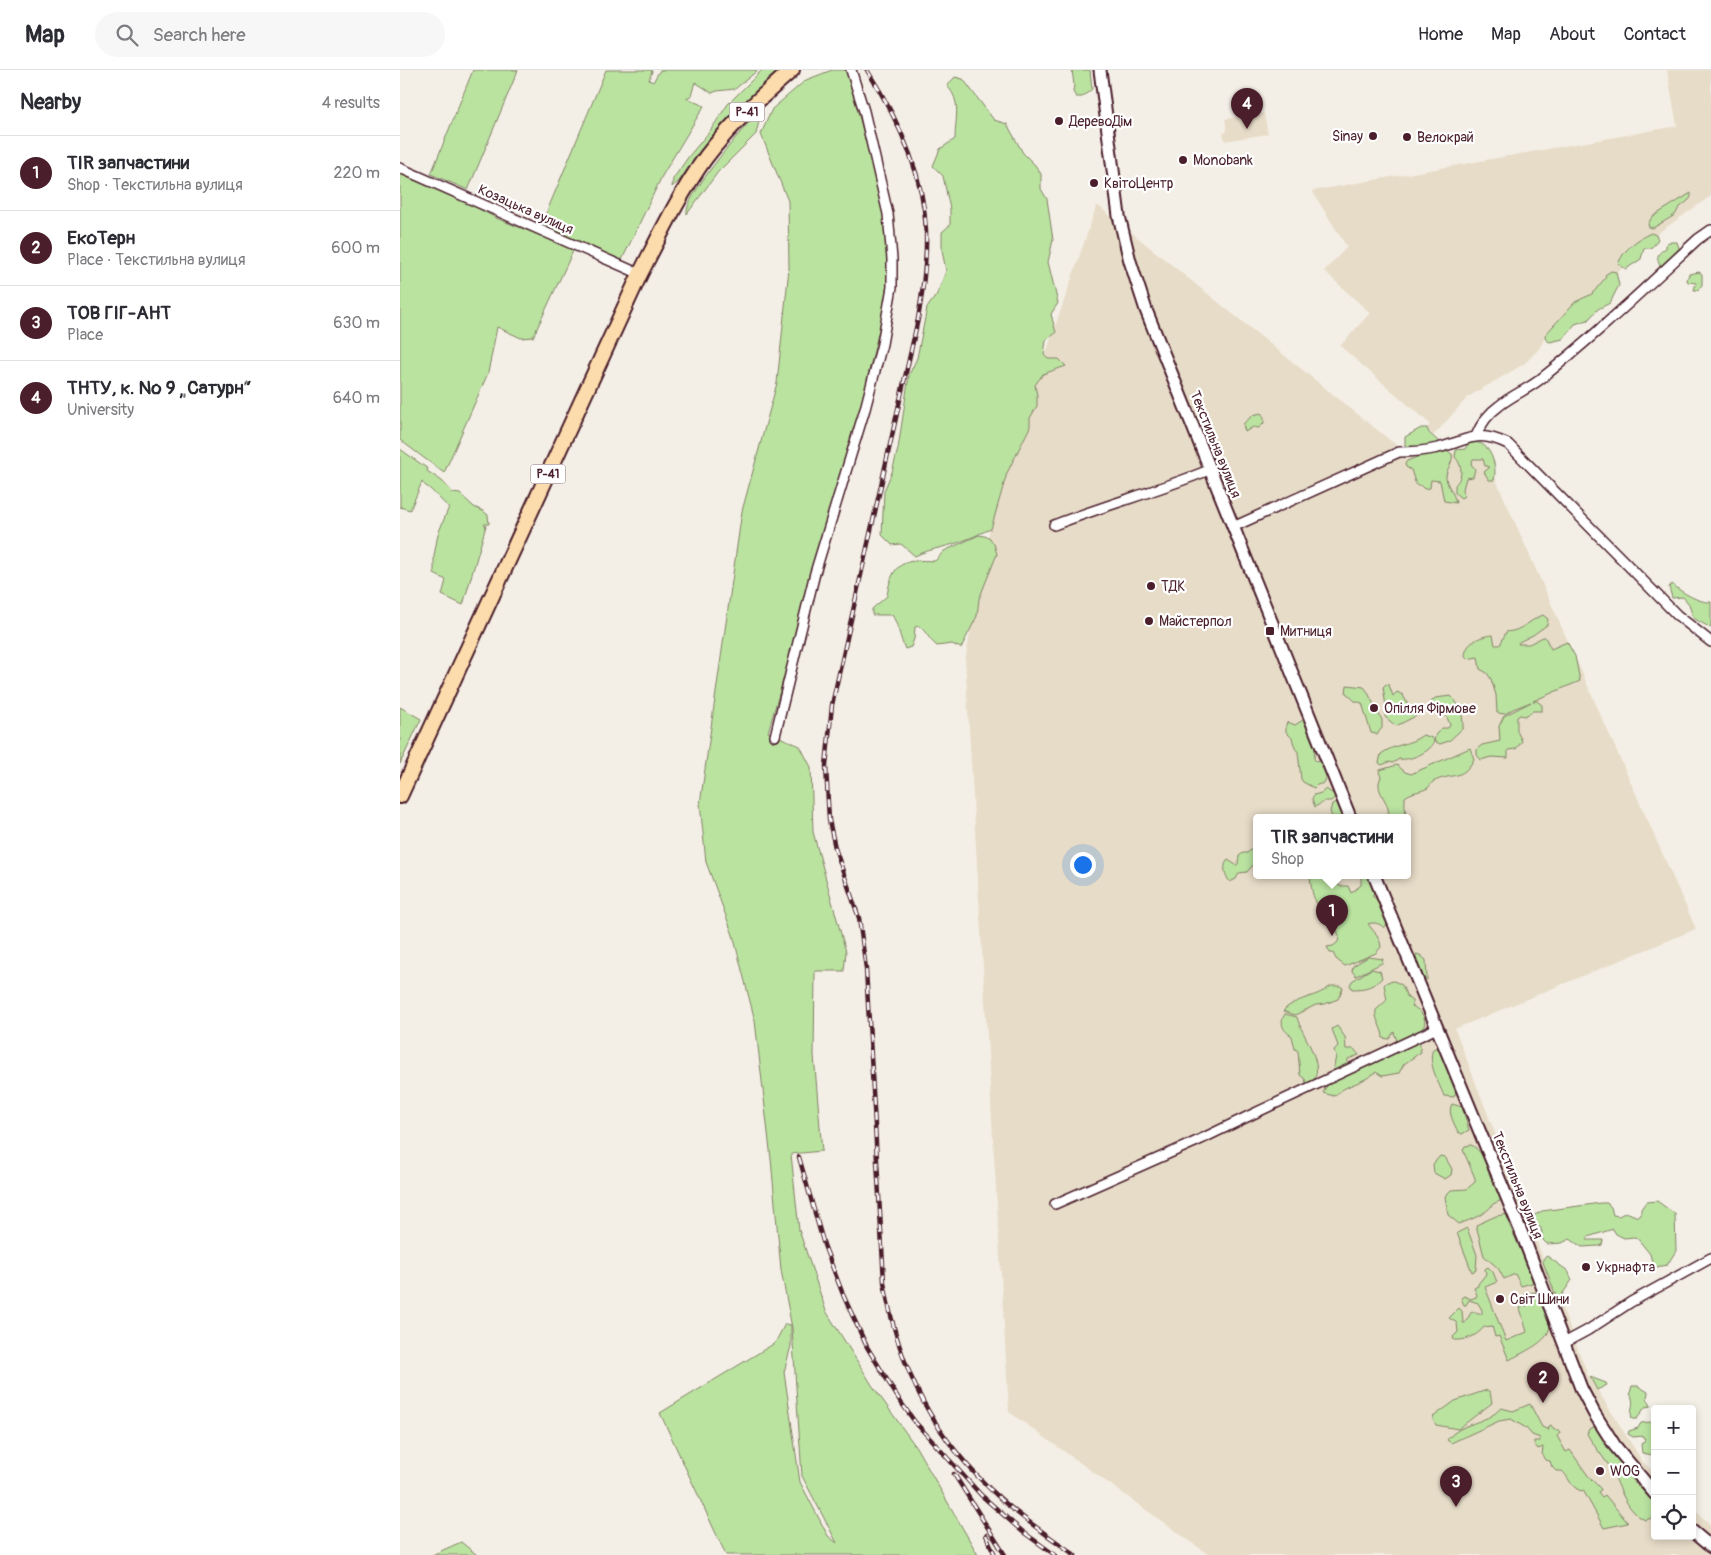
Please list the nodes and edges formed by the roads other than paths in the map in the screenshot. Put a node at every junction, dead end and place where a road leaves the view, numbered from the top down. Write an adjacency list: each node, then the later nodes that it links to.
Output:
1 (792, 70): 6 (main road, Р-41)
2 (851, 70): 12 (street)
3 (1100, 70): 8 (street, Текстильна вулиця)
4 (400, 168): 6 (street, Козацька вулиця)
5 (1711, 230): 7 (street)
6 (640, 274): 13 (main road, Р-41)
7 (1476, 436): 10 (street); 11 (street)
8 (1209, 470): 9 (street); 10 (street, Текстильна вулиця)
9 (1054, 525)
10 (1233, 527): 14 (street, Текстильна вулиця)
11 (1711, 642)
12 (775, 736)
13 (400, 796)
14 (1349, 814)
15 (1376, 879): 16 (street, Текстильна вулиця)
16 (1437, 1028): 17 (street); 19 (street, Текстильна вулиця)
17 (1055, 1204)
18 (1711, 1258): 19 (street)
19 (1564, 1343): 20 (street, Текстильна вулиця)
20 (1651, 1489)
21 (1696, 1534): 22 (street)
22 (1711, 1547)

